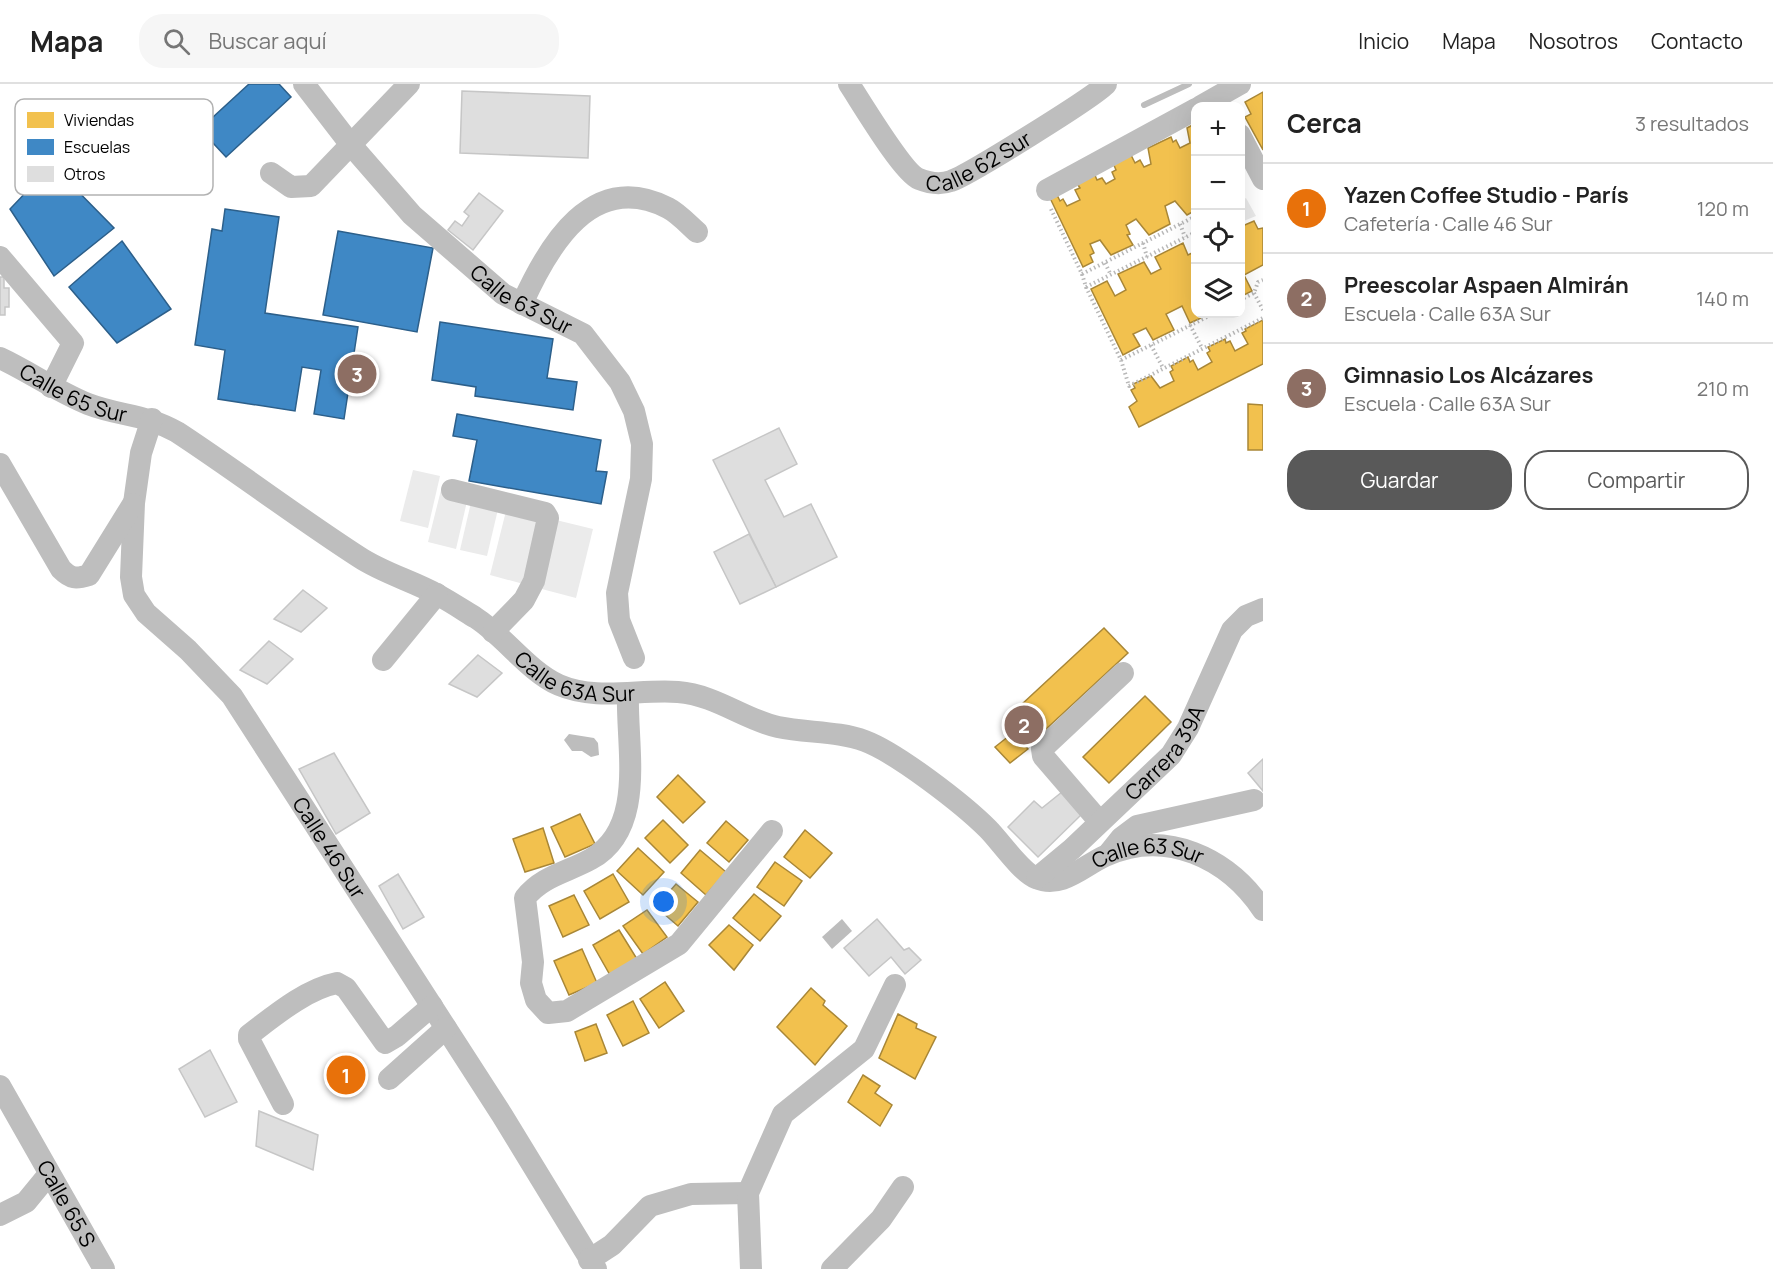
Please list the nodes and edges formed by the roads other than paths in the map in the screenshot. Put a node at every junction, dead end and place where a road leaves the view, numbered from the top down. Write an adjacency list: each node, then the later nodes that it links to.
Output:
1 (304, 84): 9 (street, Calle 63 Sur)
2 (409, 84): 9 (street)
3 (849, 84): 4 (street, Calle 62 Sur)
4 (1106, 84)
5 (1240, 84): 6 (street)
6 (1216, 102)
7 (1191, 112): 12 (street)
8 (1245, 145): 11 (street)
9 (351, 146): 10 (street); 15 (street, Calle 63 Sur)
10 (271, 173)
11 (1263, 179)
12 (1048, 198)
13 (697, 232): 15 (street)
14 (0, 257): 17 (street)
15 (522, 304): 25 (street, Calle 63 Sur)
16 (0, 358): 17 (street, Calle 65 Sur)
17 (51, 387): 18 (street, Calle 65 Sur)
18 (152, 419): 21 (street, Calle 46 Sur); 22 (street, Calle 63A Sur)
19 (0, 464): 21 (street)
20 (452, 490): 24 (street)
21 (134, 503): 36 (street, Calle 46 Sur)
22 (437, 594): 24 (street, Calle 63A Sur); 26 (street)
23 (1263, 609): 30 (street, Carrera 39A)
24 (493, 632): 28 (street, Calle 63A Sur)
25 (634, 658)
26 (383, 660)
27 (1123, 673): 30 (street)
28 (628, 694): 31 (street); 33 (street, Calle 63A Sur)
29 (1254, 800): 32 (street)
30 (1099, 821): 33 (street, Carrera 39A)
31 (772, 831)
32 (1108, 854): 33 (street, Calle 63 Sur); 34 (street, Calle 63 Sur)
33 (1029, 871)
34 (1263, 910)
35 (895, 985): 43 (street)
36 (432, 1006): 37 (street, Calle 46 Sur); 40 (street)
37 (446, 1028): 38 (street); 45 (street, Calle 46 Sur)
38 (389, 1079)
39 (0, 1086): 41 (street, Calle 65 S)
40 (283, 1104)
41 (49, 1174): 44 (street); 46 (street, Calle 65 S)
42 (903, 1187): 48 (street)
43 (748, 1193): 45 (street); 47 (street)
44 (0, 1215)
45 (593, 1264)
46 (104, 1269)
47 (751, 1269)
48 (832, 1269)

